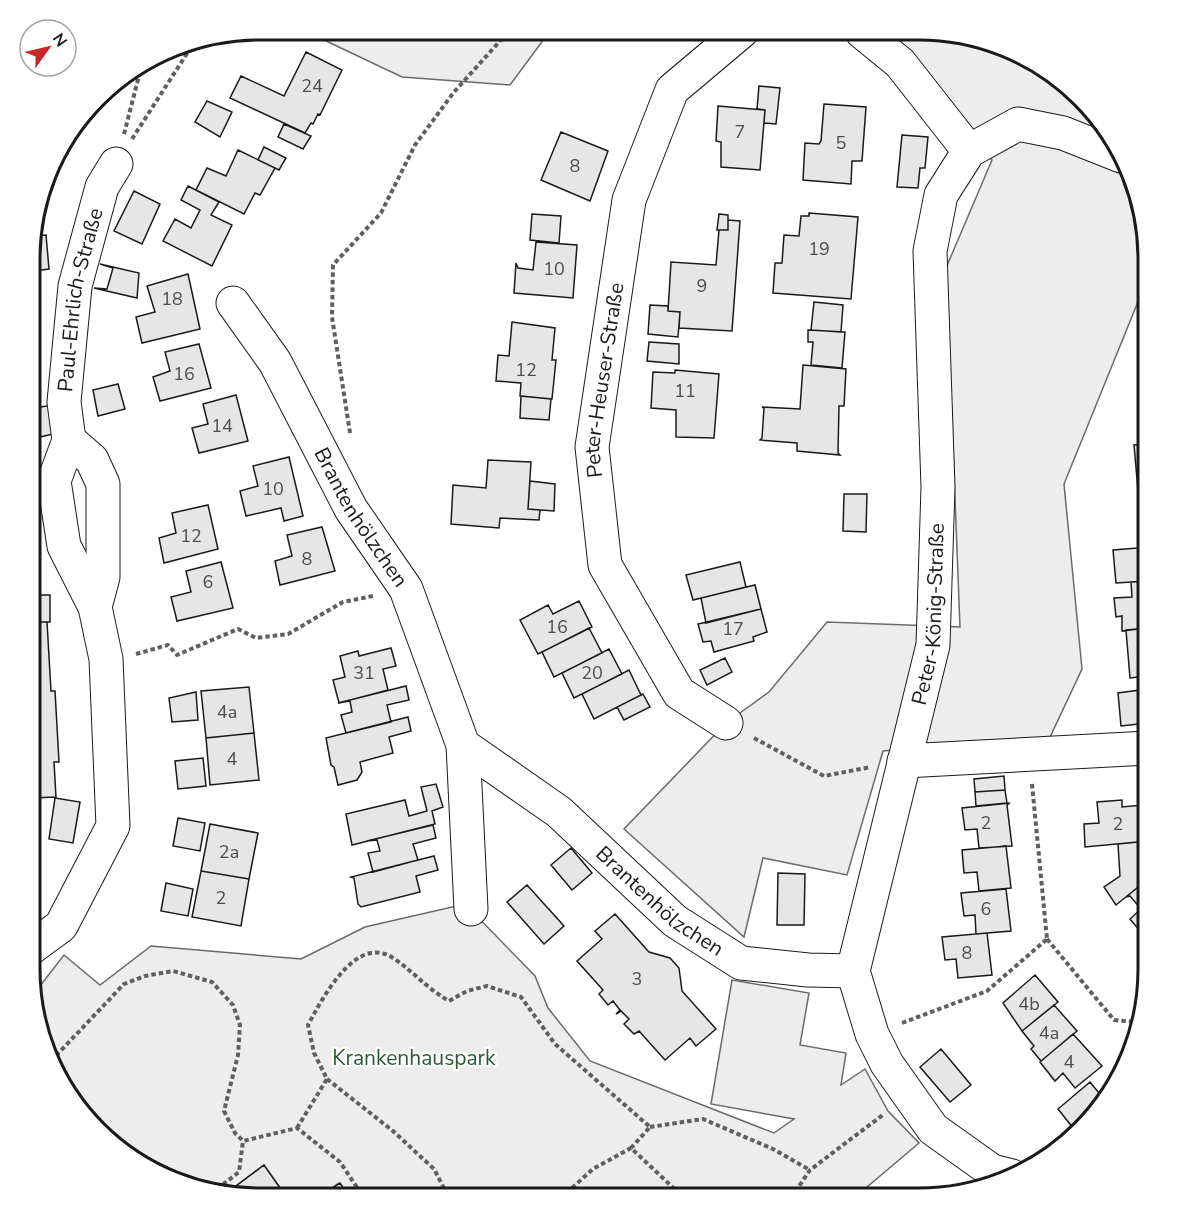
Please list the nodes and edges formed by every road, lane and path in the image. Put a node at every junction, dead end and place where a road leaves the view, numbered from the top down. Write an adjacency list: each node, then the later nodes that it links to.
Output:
1 (501, 40): 10 (path)
2 (731, 40): 15 (street, Peter-Heuser-Straße)
3 (872, 40): 6 (street)
4 (188, 53): 8 (path)
5 (139, 77): 8 (path)
6 (969, 151): 7 (street, Peter-König-Straße); 19 (street, Peter-König-Straße)
7 (1109, 151)
8 (116, 164): 11 (street, Paul-Ehrlich-Straße)
9 (233, 303): 12 (street, Brantenhölzchen)
10 (351, 437)
11 (69, 440): 13 (street, Paul-Ehrlich-Straße); 13 (street, Paul-Ehrlich-Straße)
12 (406, 589): 14 (path); 16 (street, Brantenhölzchen)
13 (95, 607): 14 (street, Paul-Ehrlich-Straße)
14 (106, 659): 22 (street, Paul-Ehrlich-Straße)
15 (726, 723): 19 (path)
16 (463, 745): 20 (street, Brantenhölzchen); 23 (street, Brantenhölzchen)
17 (1138, 748): 18 (street)
18 (1029, 753): 19 (street); 21 (path)
19 (904, 761): 23 (street, Peter-König-Straße)
20 (471, 909)
21 (1047, 939): 24 (path); 25 (path)
22 (40, 941)
23 (853, 971): 25 (street)
24 (1131, 1022)
25 (872, 1034): 28 (street)
26 (58, 1053): 31 (path)
27 (327, 1078): 29 (path); 30 (path); 37 (path)
28 (907, 1094): 33 (path); 34 (street)
29 (650, 1127): 32 (path); 33 (path)
30 (297, 1128): 31 (path); 36 (path)
31 (243, 1141): 35 (path)
32 (631, 1148): 38 (path); 39 (path)
33 (810, 1170): 40 (path)
34 (998, 1173)
35 (223, 1184)
36 (358, 1188)
37 (444, 1188)
38 (571, 1188)
39 (674, 1188)
40 (797, 1188)

